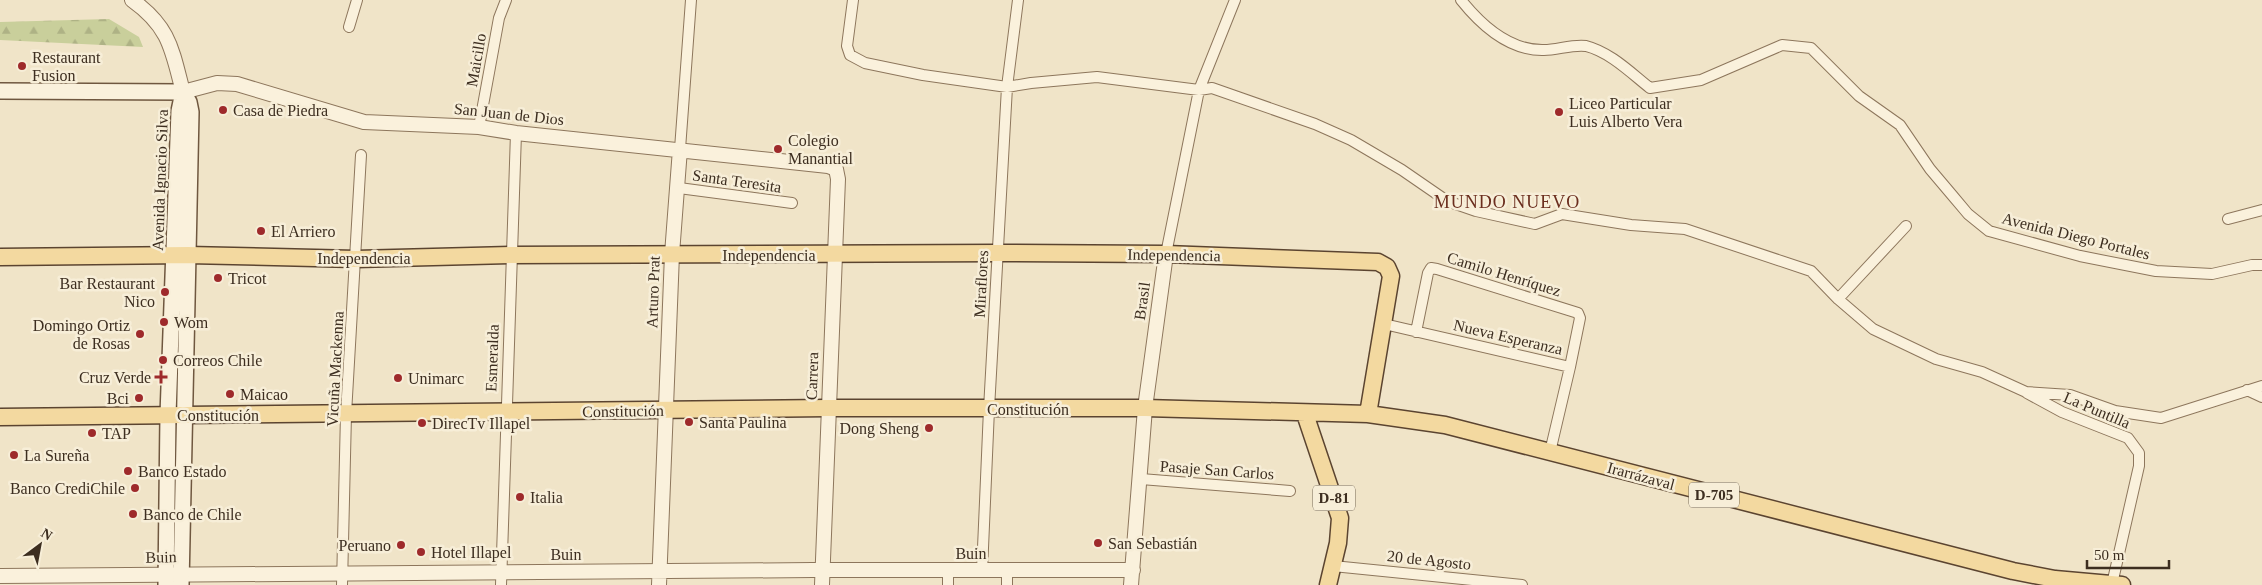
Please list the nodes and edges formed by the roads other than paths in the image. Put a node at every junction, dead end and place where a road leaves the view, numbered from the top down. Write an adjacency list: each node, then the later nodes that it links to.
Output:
1 (132, 0): 13 (street)
2 (356, 0): 9 (street)
3 (506, 0): 14 (street, Maicillo)
4 (690, 0): 16 (street, Arturo Prat)
5 (853, 0): 10 (street, La Puntilla)
6 (1018, 0): 10 (street, Miraflores)
7 (1235, 0): 11 (street, Brasil)
8 (1461, 0): 32 (street, Avenida Diego Portales)
9 (349, 26)
10 (1008, 87): 11 (street, La Puntilla); 24 (street, Miraflores)
11 (1199, 90): 26 (street, Brasil); 33 (street, La Puntilla)
12 (0, 92): 13 (main road)
13 (183, 92): 14 (street, San Juan de Dios); 27 (main road, Avenida Ignacio Silva)
14 (479, 127): 15 (street, San Juan de Dios)
15 (516, 133): 16 (street, San Juan de Dios); 28 (street, Esmeralda)
16 (680, 149): 18 (street, San Juan de Dios); 19 (street, Arturo Prat)
17 (361, 155): 31 (street, Vicuña Mackenna)
18 (836, 169): 29 (street, Carrera)
19 (679, 188): 20 (street, Santa Teresita); 25 (street, Arturo Prat)
20 (792, 203)
21 (2262, 210): 22 (street)
22 (2228, 219)
23 (1906, 226): 33 (street)
24 (998, 253): 26 (main road, Independencia); 29 (main road, Independencia); 43 (street, Miraflores)
25 (672, 254): 28 (main road, Independencia); 29 (main road, Independencia); 44 (street, Arturo Prat)
26 (1166, 254): 34 (main road, Independencia); 42 (street, Brasil)
27 (181, 255): 30 (main road, Independencia); 31 (main road, Independencia); 49 (main road, Avenida Ignacio Silva)
28 (511, 255): 31 (main road, Independencia); 45 (street, Esmeralda)
29 (834, 255): 41 (street, Carrera)
30 (0, 257)
31 (356, 259): 46 (street, Vicuña Mackenna)
32 (2262, 266)
33 (1838, 299): 39 (street, La Puntilla)
34 (1384, 324): 35 (street, Nueva Esperanza); 48 (main road, Independencia)
35 (1416, 332): 36 (street, Nueva Esperanza); 36 (street, Camilo Henríquez)
36 (1570, 367): 51 (street, Nueva Esperanza)
37 (2262, 386): 38 (street)
38 (2247, 390): 39 (street); 40 (street)
39 (2026, 392): 72 (street, La Puntilla)
40 (2262, 398)
41 (828, 408): 43 (main road, Constitución); 44 (main road, Constitución); 55 (street, Carrera)
42 (1145, 408): 43 (main road, Constitución); 47 (main road, Constitución); 52 (street, Brasil)
43 (989, 409): 58 (street, Miraflores)
44 (667, 410): 45 (main road, Constitución); 62 (street, Arturo Prat)
45 (505, 412): 46 (main road, Constitución); 61 (street, Esmeralda)
46 (346, 414): 49 (main road, Constitución); 64 (street, Vicuña Mackenna)
47 (1305, 414): 48 (main road, Irarrázaval / D-705); 54 (main road, D-81)
48 (1368, 414): 51 (main road, Irarrázaval / D-705)
49 (175, 415): 50 (main road, Constitución); 63 (main road, Avenida Ignacio Silva)
50 (0, 416)
51 (1550, 452): 72 (main road, Irarrázaval / D-705)
52 (1141, 479): 53 (street, Pasaje San Carlos); 57 (street, Brasil)
53 (1290, 491)
54 (1333, 566): 65 (street, 20 de Agosto); 70 (main road, D-81)
55 (822, 570): 56 (street, Buin); 62 (street, Buin); 66 (street, Carrera)
56 (948, 570): 58 (street, Buin); 67 (street)
57 (1132, 570): 59 (street, Buin); 69 (street, Brasil)
58 (982, 571): 59 (street, Buin)
59 (1007, 571): 68 (street)
60 (0, 576): 63 (street, Buin)
61 (501, 578): 62 (street, Buin); 64 (street, Buin)
62 (659, 578)
63 (174, 579): 64 (street, Buin)
64 (342, 579)
65 (1465, 582): 71 (street, 20 de Agosto)
66 (822, 585)
67 (948, 585)
68 (1007, 585)
69 (1132, 585)
70 (1328, 585)
71 (1522, 585)
72 (2117, 585)

